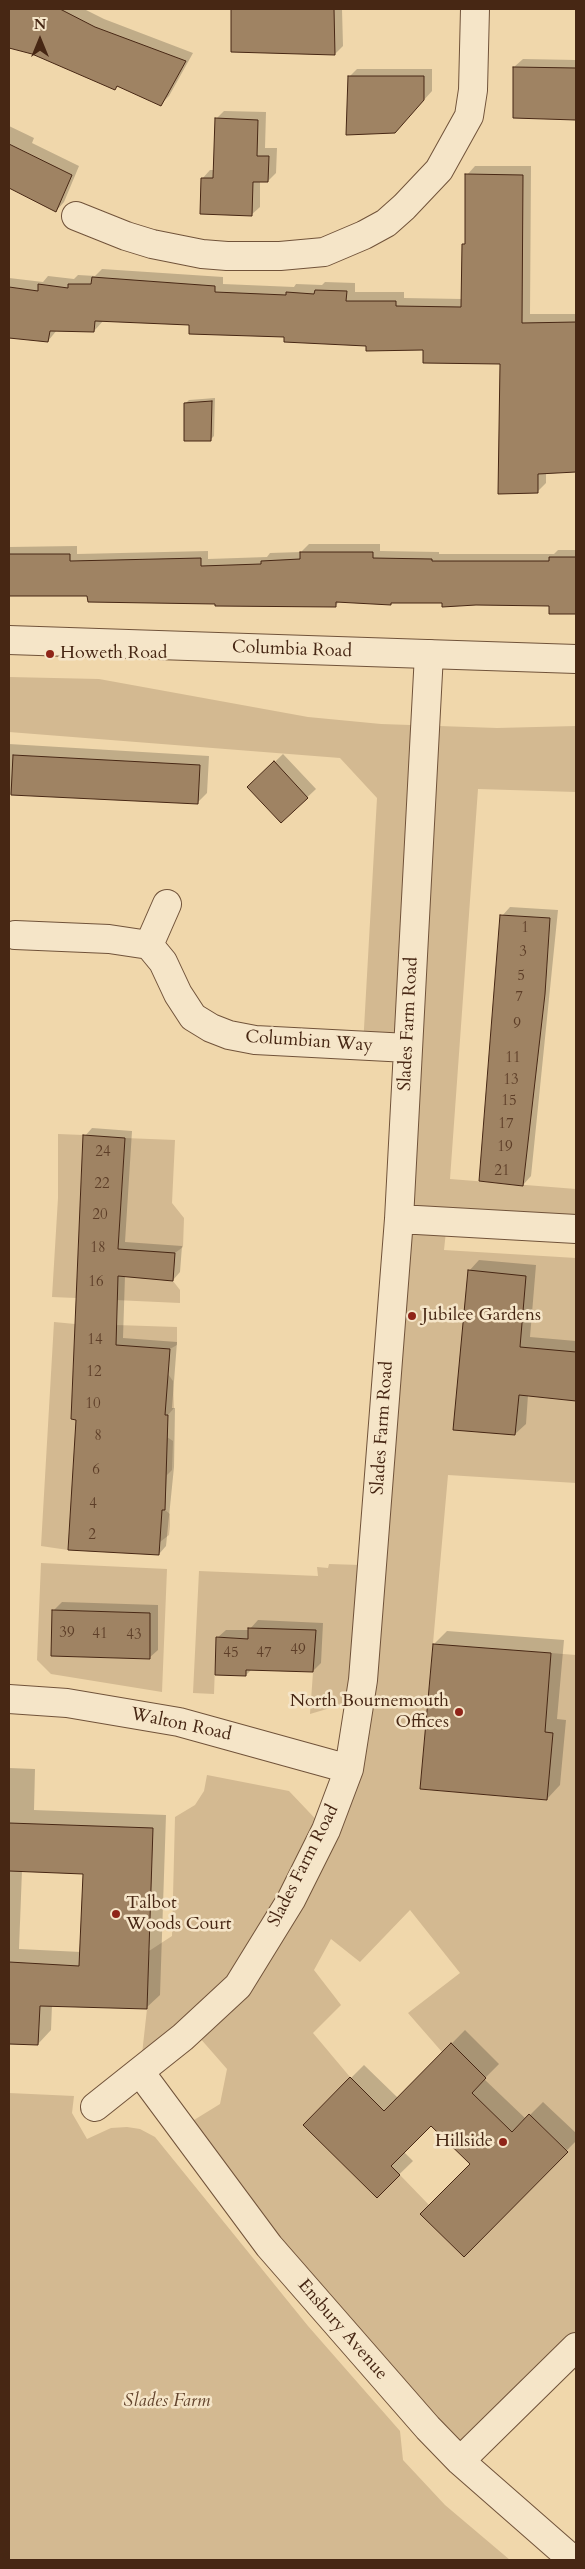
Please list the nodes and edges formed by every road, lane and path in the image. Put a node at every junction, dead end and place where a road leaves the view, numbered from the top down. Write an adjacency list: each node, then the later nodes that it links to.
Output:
1 (475, 9): 2 (street)
2 (76, 216)
3 (9, 640): 4 (street, Columbia Road)
4 (428, 654): 5 (street, Columbia Road); 9 (street, Slades Farm Road)
5 (576, 659)
6 (167, 904): 8 (street)
7 (15, 934): 8 (street)
8 (149, 946): 9 (street, Columbian Way)
9 (408, 1048): 10 (street, Slades Farm Road)
10 (399, 1219): 11 (street); 13 (street, Slades Farm Road)
11 (576, 1229)
12 (9, 1699): 13 (street, Walton Road)
13 (349, 1769): 14 (street, Slades Farm Road)
14 (140, 2072): 15 (street, Slades Farm Road); 17 (street, Ensbury Avenue)
15 (95, 2107)
16 (576, 2347): 17 (street)
17 (460, 2461): 18 (street, Ensbury Avenue)
18 (573, 2560)

